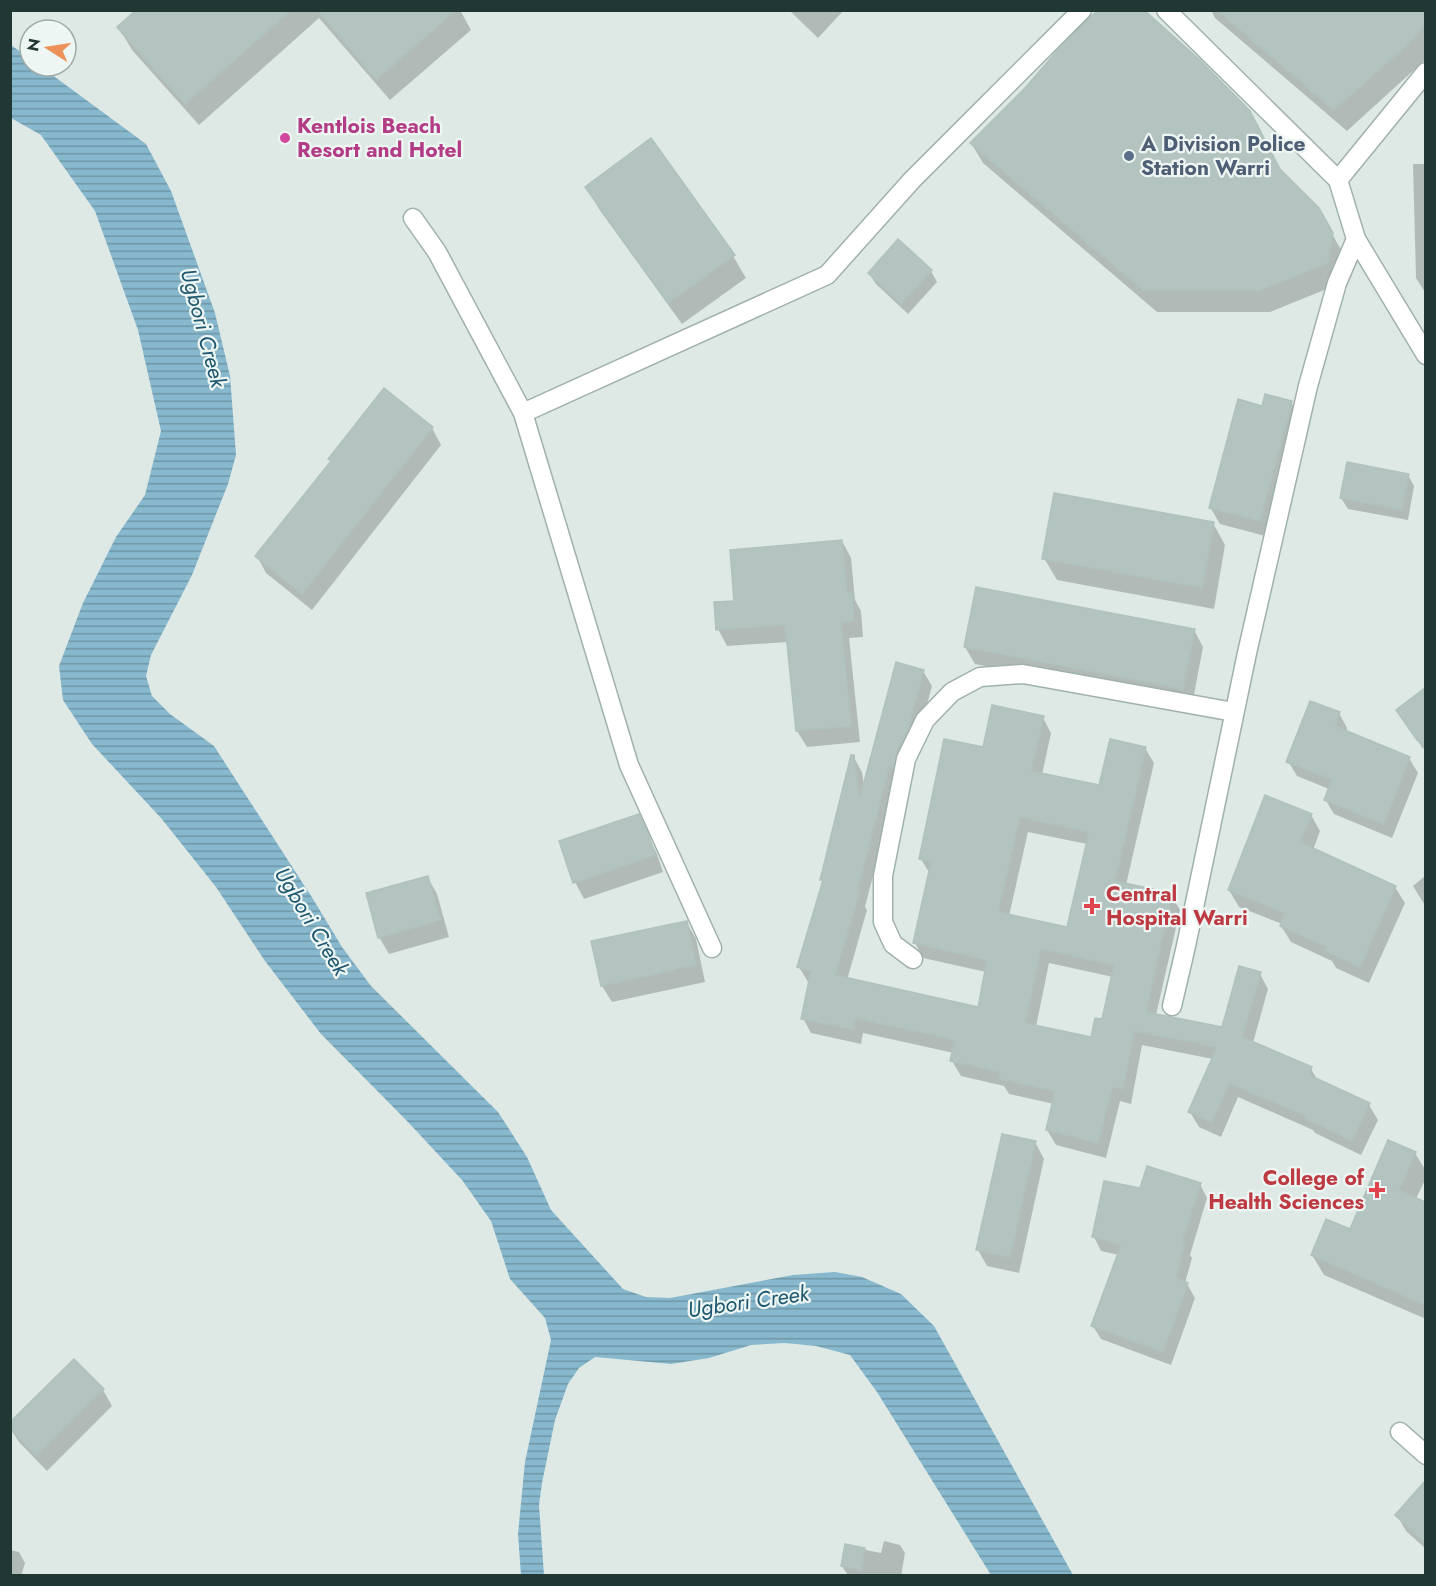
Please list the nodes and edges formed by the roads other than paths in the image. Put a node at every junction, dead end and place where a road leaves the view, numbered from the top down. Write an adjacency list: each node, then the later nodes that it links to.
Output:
1 (1082, 10): 8 (street)
2 (1166, 10): 4 (street)
3 (1425, 72): 4 (street)
4 (1338, 180): 6 (street)
5 (413, 218): 8 (street)
6 (1356, 239): 7 (street); 9 (street)
7 (1425, 355)
8 (523, 413): 10 (street)
9 (1234, 712): 11 (street); 12 (street)
10 (712, 948)
11 (913, 958)
12 (1172, 1006)
13 (1400, 1432): 14 (street)
14 (1425, 1455)

